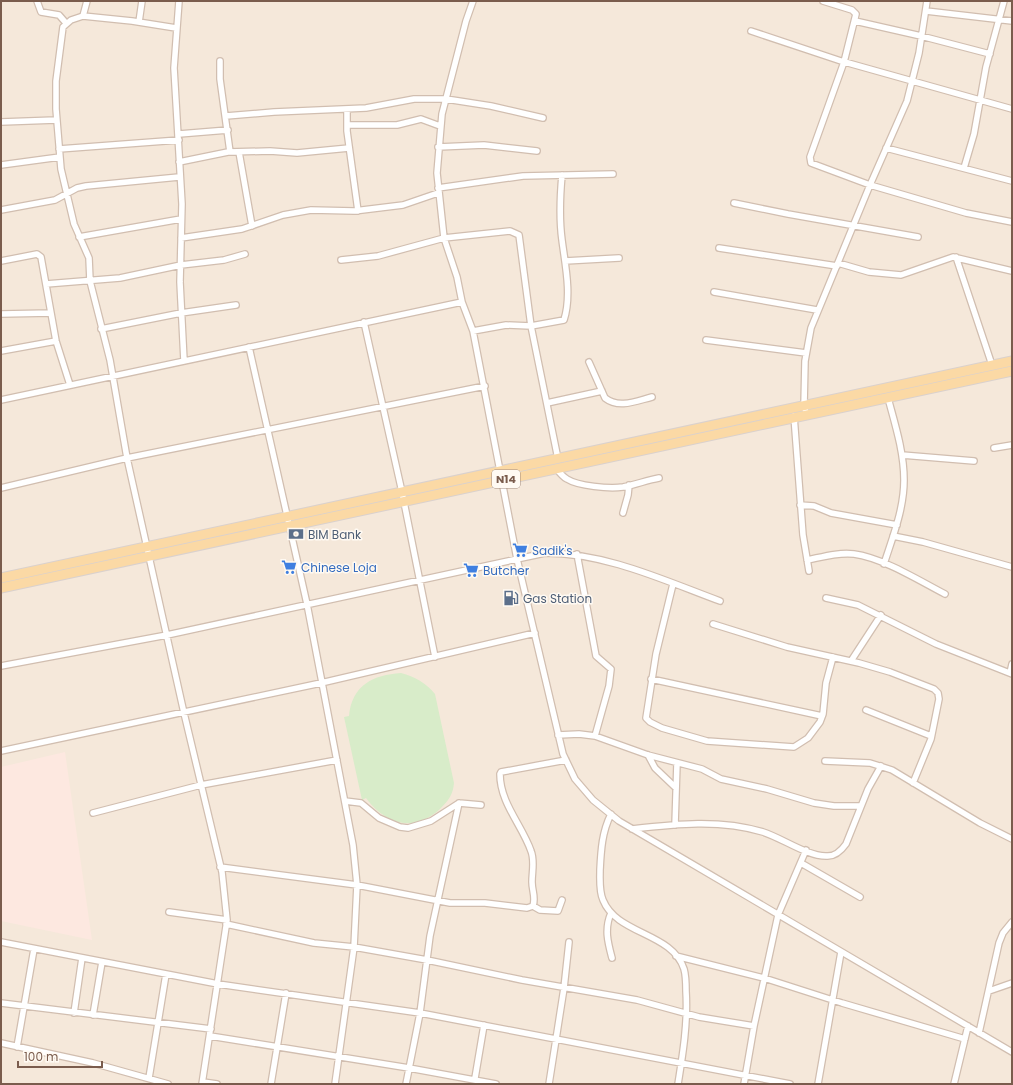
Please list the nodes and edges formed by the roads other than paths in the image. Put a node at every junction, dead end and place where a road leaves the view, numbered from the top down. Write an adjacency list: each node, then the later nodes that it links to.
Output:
1 (37, 1): 15 (street)
2 (87, 1): 10 (street)
3 (142, 1): 14 (street)
4 (179, 1): 16 (street)
5 (473, 1): 23 (street)
6 (823, 1): 12 (street)
7 (927, 1): 9 (street)
8 (1004, 1): 11 (street)
9 (926, 11): 11 (street); 18 (street)
10 (83, 16): 14 (street); 15 (street)
11 (1000, 19): 13 (street); 19 (street)
12 (855, 21): 18 (street); 21 (street)
13 (1012, 21)
14 (139, 22): 16 (street)
15 (66, 23): 29 (street)
16 (176, 28): 34 (street)
17 (751, 31): 21 (street)
18 (921, 36): 19 (street); 22 (street)
19 (990, 54): 24 (street)
20 (220, 61): 27 (street)
21 (844, 62): 22 (street); 50 (street)
22 (912, 80): 24 (street); 37 (street)
23 (446, 99): 25 (street); 28 (street); 32 (street)
24 (980, 100): 26 (street); 45 (street)
25 (347, 109): 27 (street); 31 (street)
26 (1012, 109)
27 (226, 116): 33 (street)
28 (543, 118)
29 (56, 120): 30 (street); 38 (street)
30 (1, 122)
31 (347, 125): 32 (street); 36 (street)
32 (440, 126): 35 (street)
33 (228, 130): 34 (street); 40 (street)
34 (179, 137): 38 (street); 43 (street)
35 (438, 147): 39 (street); 51 (street)
36 (349, 148): 41 (street); 55 (street)
37 (886, 148): 45 (street); 50 (street)
38 (59, 149): 42 (street)
39 (537, 151)
40 (230, 152): 41 (street); 43 (street)
41 (239, 152): 59 (street)
42 (60, 157): 44 (street); 52 (street)
43 (179, 162): 48 (street)
44 (1, 165)
45 (964, 168): 49 (street)
46 (613, 174): 47 (street)
47 (562, 175): 51 (street); 70 (street)
48 (179, 177): 52 (street); 56 (street)
49 (1012, 181)
50 (870, 185): 57 (street); 58 (street)
51 (438, 191): 55 (street); 63 (street)
52 (66, 194): 54 (street); 60 (street)
53 (734, 202): 58 (street)
54 (1, 210)
55 (358, 211): 59 (street)
56 (181, 219): 60 (street); 62 (street)
57 (1012, 222)
58 (854, 225): 61 (street); 72 (street)
59 (252, 226): 62 (street)
60 (80, 236): 74 (street)
61 (918, 237)
62 (181, 238): 71 (street)
63 (444, 238): 68 (street); 77 (street); 84 (street)
64 (719, 248): 72 (street)
65 (245, 254): 71 (street)
66 (956, 257): 72 (street); 73 (street); 95 (street)
67 (619, 258): 70 (street)
68 (342, 260)
69 (1, 261): 75 (street)
70 (565, 261): 84 (street)
71 (181, 265): 74 (street); 81 (street)
72 (837, 265): 79 (street)
73 (1012, 271)
74 (90, 281): 75 (street); 85 (street)
75 (46, 284): 80 (street)
76 (714, 292): 79 (street)
77 (462, 302): 83 (street); 86 (street)
78 (236, 306): 81 (street)
79 (817, 310): 91 (street)
80 (51, 313): 82 (street); 88 (street)
81 (181, 313): 85 (street); 93 (street)
82 (1, 314)
83 (364, 322): 89 (street); 106 (street)
84 (531, 326): 86 (street); 104 (street)
85 (101, 329): 97 (street)
86 (472, 331): 99 (street)
87 (706, 340): 91 (street)
88 (56, 341): 90 (street); 98 (street)
89 (249, 347): 93 (street); 110 (street)
90 (1, 351)
91 (806, 353): 105 (street)
92 (1012, 360): 95 (main road, N14)
93 (184, 361): 97 (street)
94 (588, 362): 100 (street)
95 (992, 365): 105 (main road, N14)
96 (1012, 371): 102 (main road, N14)
97 (112, 378): 98 (street); 115 (street)
98 (70, 385): 103 (street)
99 (485, 386): 106 (street); 119 (street)
100 (602, 391): 101 (street); 104 (street)
101 (652, 397)
102 (888, 398): 108 (main road, N14); 114 (street)
103 (1, 400)
104 (547, 403): 116 (street)
105 (804, 406): 107 (main road, N14); 108 (street)
106 (382, 408): 110 (street); 123 (street)
107 (793, 408): 109 (street); 113 (main road, N14)
108 (807, 415): 109 (main road, N14)
109 (795, 418): 113 (main road, N14); 124 (street)
110 (269, 431): 115 (street); 126 (street)
111 (1012, 445): 112 (street)
112 (994, 448)
113 (617, 451): 116 (main road, N14); 118 (main road, N14)
114 (902, 455): 117 (street); 127 (street)
115 (127, 458): 122 (street); 130 (street)
116 (558, 459): 119 (main road, N14)
117 (974, 461)
118 (556, 468): 119 (main road, N14); 121 (street)
119 (501, 475): 123 (main road, N14); 132 (street)
120 (659, 478): 121 (street)
121 (629, 485): 125 (street)
122 (1, 488)
123 (403, 497): 126 (main road, N14); 128 (main road, N14); 139 (street)
124 (800, 505): 127 (street); 133 (street)
125 (623, 513)
126 (287, 517): 128 (street); 130 (main road, N14)
127 (897, 525): 129 (street)
128 (289, 526): 130 (main road, N14); 145 (street)
129 (893, 536): 134 (street); 136 (street)
130 (149, 552): 135 (main road, N14); 149 (street)
131 (577, 554): 132 (street); 140 (street); 162 (street)
132 (517, 559): 139 (street); 148 (street)
133 (807, 560): 134 (street); 137 (street)
134 (884, 564): 142 (street)
135 (78, 566): 138 (main road, N14); 141 (main road, N14)
136 (1012, 568)
137 (809, 571)
138 (1, 578)
139 (420, 580): 145 (street); 150 (street)
140 (673, 584): 144 (street); 156 (street)
141 (1, 588)
142 (945, 594)
143 (826, 598): 146 (street)
144 (720, 601)
145 (307, 604): 149 (street); 157 (street)
146 (881, 615): 152 (street); 155 (street)
147 (713, 624): 151 (street)
148 (535, 633): 150 (street); 161 (street)
149 (167, 635): 154 (street); 159 (street)
150 (435, 656): 157 (street)
151 (833, 657): 152 (street); 160 (street)
152 (851, 661): 163 (street)
153 (1012, 664): 155 (street)
154 (1, 666)
155 (1011, 674)
156 (651, 679): 160 (street); 160 (street)
157 (321, 683): 159 (street); 166 (street)
158 (866, 710): 163 (street)
159 (184, 713): 164 (street); 172 (street)
160 (822, 716)
161 (558, 735): 162 (street); 167 (street)
162 (595, 736): 165 (street)
163 (931, 736): 171 (street)
164 (1, 751)
165 (648, 755): 169 (street); 173 (street)
166 (337, 760): 172 (street); 174 (street)
167 (566, 760): 179 (street); 190 (street)
168 (825, 761): 170 (street)
169 (677, 763): 173 (street); 177 (street)
170 (881, 766): 171 (street); 177 (street)
171 (913, 783): 182 (street)
172 (201, 785): 178 (street); 185 (street)
173 (676, 788): 180 (street)
174 (345, 801): 175 (street); 186 (street)
175 (459, 803): 176 (street); 188 (street)
176 (482, 805)
177 (861, 806): 183 (street)
178 (93, 813)
179 (611, 814): 181 (street); 192 (street)
180 (675, 825): 181 (street); 183 (street)
181 (632, 829): 193 (street)
182 (1012, 839)
183 (806, 850): 184 (street)
184 (801, 863): 187 (street); 193 (street)
185 (220, 867): 186 (street); 194 (street)
186 (357, 885): 188 (street); 198 (street)
187 (860, 897)
188 (437, 900): 190 (street); 204 (street)
189 (562, 900): 190 (street)
190 (533, 906)
191 (169, 912): 194 (street)
192 (611, 913): 201 (street); 203 (street)
193 (778, 915): 200 (street); 207 (street)
194 (226, 922): 198 (street); 209 (street)
195 (1012, 922): 211 (street)
196 (1, 942): 199 (street)
197 (569, 942): 210 (street)
198 (354, 947): 204 (street); 215 (street)
199 (34, 949): 202 (street); 216 (street)
200 (841, 952): 213 (street); 224 (street)
201 (676, 956): 207 (street); 219 (street)
202 (82, 958): 205 (street); 217 (street)
203 (612, 958)
204 (427, 960): 210 (street); 218 (street)
205 (102, 962): 206 (street); 220 (street)
206 (166, 974): 209 (street); 221 (street)
207 (764, 978): 213 (street); 223 (street)
208 (1012, 983): 211 (street)
209 (218, 984): 212 (street); 225 (street)
210 (564, 988): 219 (street); 228 (street)
211 (989, 991): 226 (street)
212 (286, 993): 215 (street); 232 (street)
213 (831, 1000): 229 (street); 253 (street)
214 (1, 1003): 216 (street)
215 (347, 1003): 218 (street); 234 (street)
216 (24, 1006): 217 (street); 231 (street)
217 (74, 1013): 220 (street)
218 (420, 1013): 222 (street); 236 (street)
219 (687, 1013): 223 (street); 235 (street)
220 (93, 1015): 221 (street)
221 (159, 1022): 225 (street); 239 (street)
222 (484, 1025): 228 (street); 240 (street)
223 (754, 1026): 237 (street)
224 (968, 1026): 226 (street); 229 (street)
225 (211, 1029): 227 (street)
226 (979, 1033): 233 (street)
227 (210, 1036): 232 (street); 241 (street)
228 (556, 1038): 235 (street); 249 (street)
229 (965, 1039): 254 (street)
230 (1, 1043): 231 (street)
231 (16, 1047): 238 (street)
232 (277, 1047): 234 (street); 245 (street)
233 (1012, 1052)
234 (340, 1057): 236 (street); 246 (street)
235 (682, 1063): 237 (street); 250 (street)
236 (409, 1068): 240 (street); 247 (street)
237 (746, 1075): 251 (street); 252 (street)
238 (141, 1076): 239 (street); 242 (street)
239 (149, 1078): 243 (street)
240 (474, 1082): 248 (street)
241 (202, 1083): 244 (street)
242 (139, 1084)
243 (168, 1084)
244 (217, 1084)
245 (271, 1084)
246 (335, 1084)
247 (406, 1084)
248 (496, 1084)
249 (549, 1084)
250 (678, 1084)
251 (744, 1084)
252 (790, 1084)
253 (818, 1084)
254 (954, 1084)

